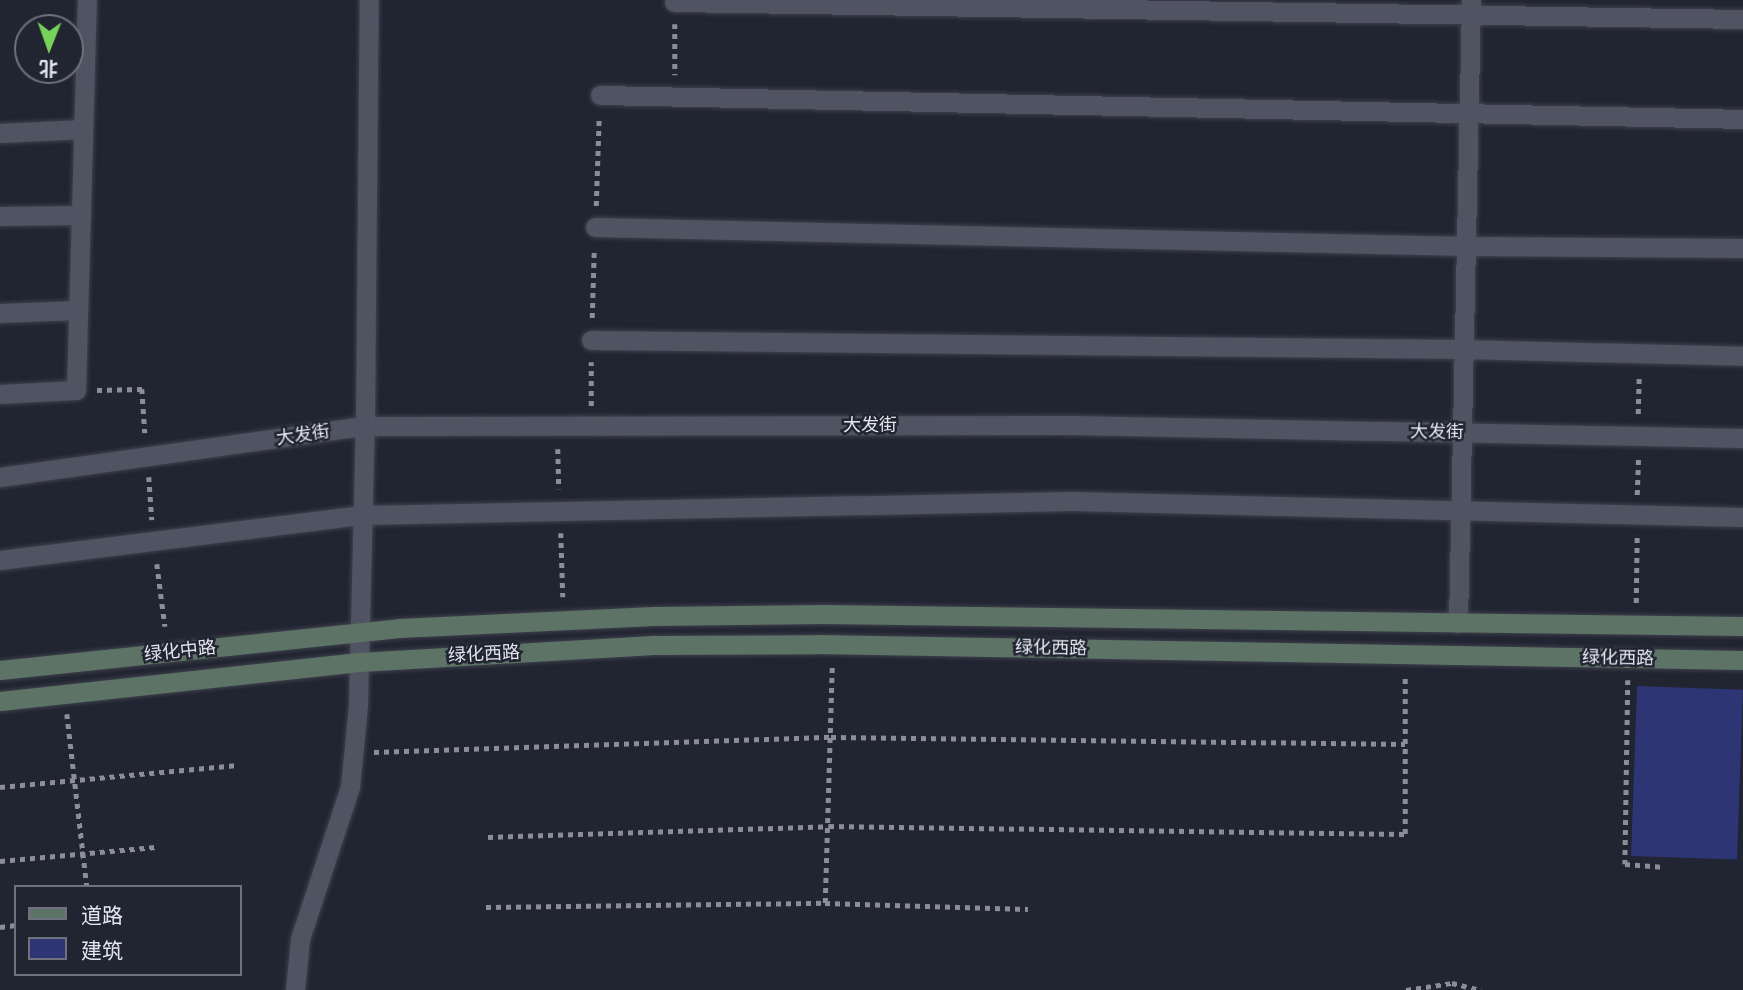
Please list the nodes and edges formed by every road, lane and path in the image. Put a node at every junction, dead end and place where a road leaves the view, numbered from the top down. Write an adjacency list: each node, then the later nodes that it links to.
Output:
1 (87, 0): 11 (street)
2 (369, 0): 25 (street)
3 (674, 2): 4 (street); 8 (path)
4 (992, 4): 5 (street)
5 (1471, 7): 6 (street); 9 (street)
6 (1743, 19)
7 (600, 95): 8 (street); 15 (path)
8 (676, 97): 9 (street)
9 (1470, 113): 10 (street); 16 (street)
10 (1743, 119)
11 (83, 129): 12 (street); 13 (street)
12 (0, 133)
13 (81, 215): 14 (street); 18 (street)
14 (0, 216)
15 (595, 227): 16 (street); 20 (path)
16 (1468, 246): 17 (street); 21 (street)
17 (1743, 248)
18 (78, 310): 19 (street); 23 (street)
19 (0, 313)
20 (591, 340): 21 (street); 24 (path)
21 (1464, 349): 22 (street); 26 (street)
22 (1743, 356)
23 (0, 394)
24 (590, 425): 25 (street, 大发街); 26 (street, 大发街)
25 (365, 426): 28 (street, 大发街); 30 (street)
26 (1460, 432): 27 (street, 大发街); 29 (street)
27 (1743, 438)
28 (0, 477)
29 (1458, 510): 30 (street); 31 (street); 33 (street)
30 (362, 515): 32 (street); 35 (street)
31 (1743, 517)
32 (0, 560)
33 (1458, 623): 34 (main road, 绿化西路); 35 (main road, 绿化西路)
34 (1743, 626)
35 (359, 632): 40 (street); 41 (main road, 绿化中路)
36 (832, 644): 37 (main road, 绿化西路); 40 (main road, 绿化西路); 44 (path)
37 (1405, 654): 38 (main road, 绿化西路); 45 (path)
38 (1628, 658): 39 (main road, 绿化西路); 55 (path)
39 (1743, 660)
40 (359, 662): 42 (main road, 绿化中路); 46 (street)
41 (0, 670)
42 (65, 694): 43 (main road, 绿化中路); 48 (path)
43 (0, 701)
44 (831, 737): 45 (path); 46 (path); 50 (path)
45 (1405, 744): 50 (path)
46 (354, 752): 60 (street)
47 (235, 765): 48 (path)
48 (77, 780): 49 (path); 53 (path)
49 (0, 787)
50 (830, 826): 51 (path); 57 (path)
51 (488, 837)
52 (158, 846): 53 (path)
53 (85, 853): 54 (path); 56 (path)
54 (0, 861)
55 (1665, 867)
56 (87, 885)
57 (825, 904): 58 (path); 59 (path)
58 (486, 907)
59 (1028, 909)
60 (295, 990)
61 (1406, 990): 62 (path)
62 (1481, 990)

